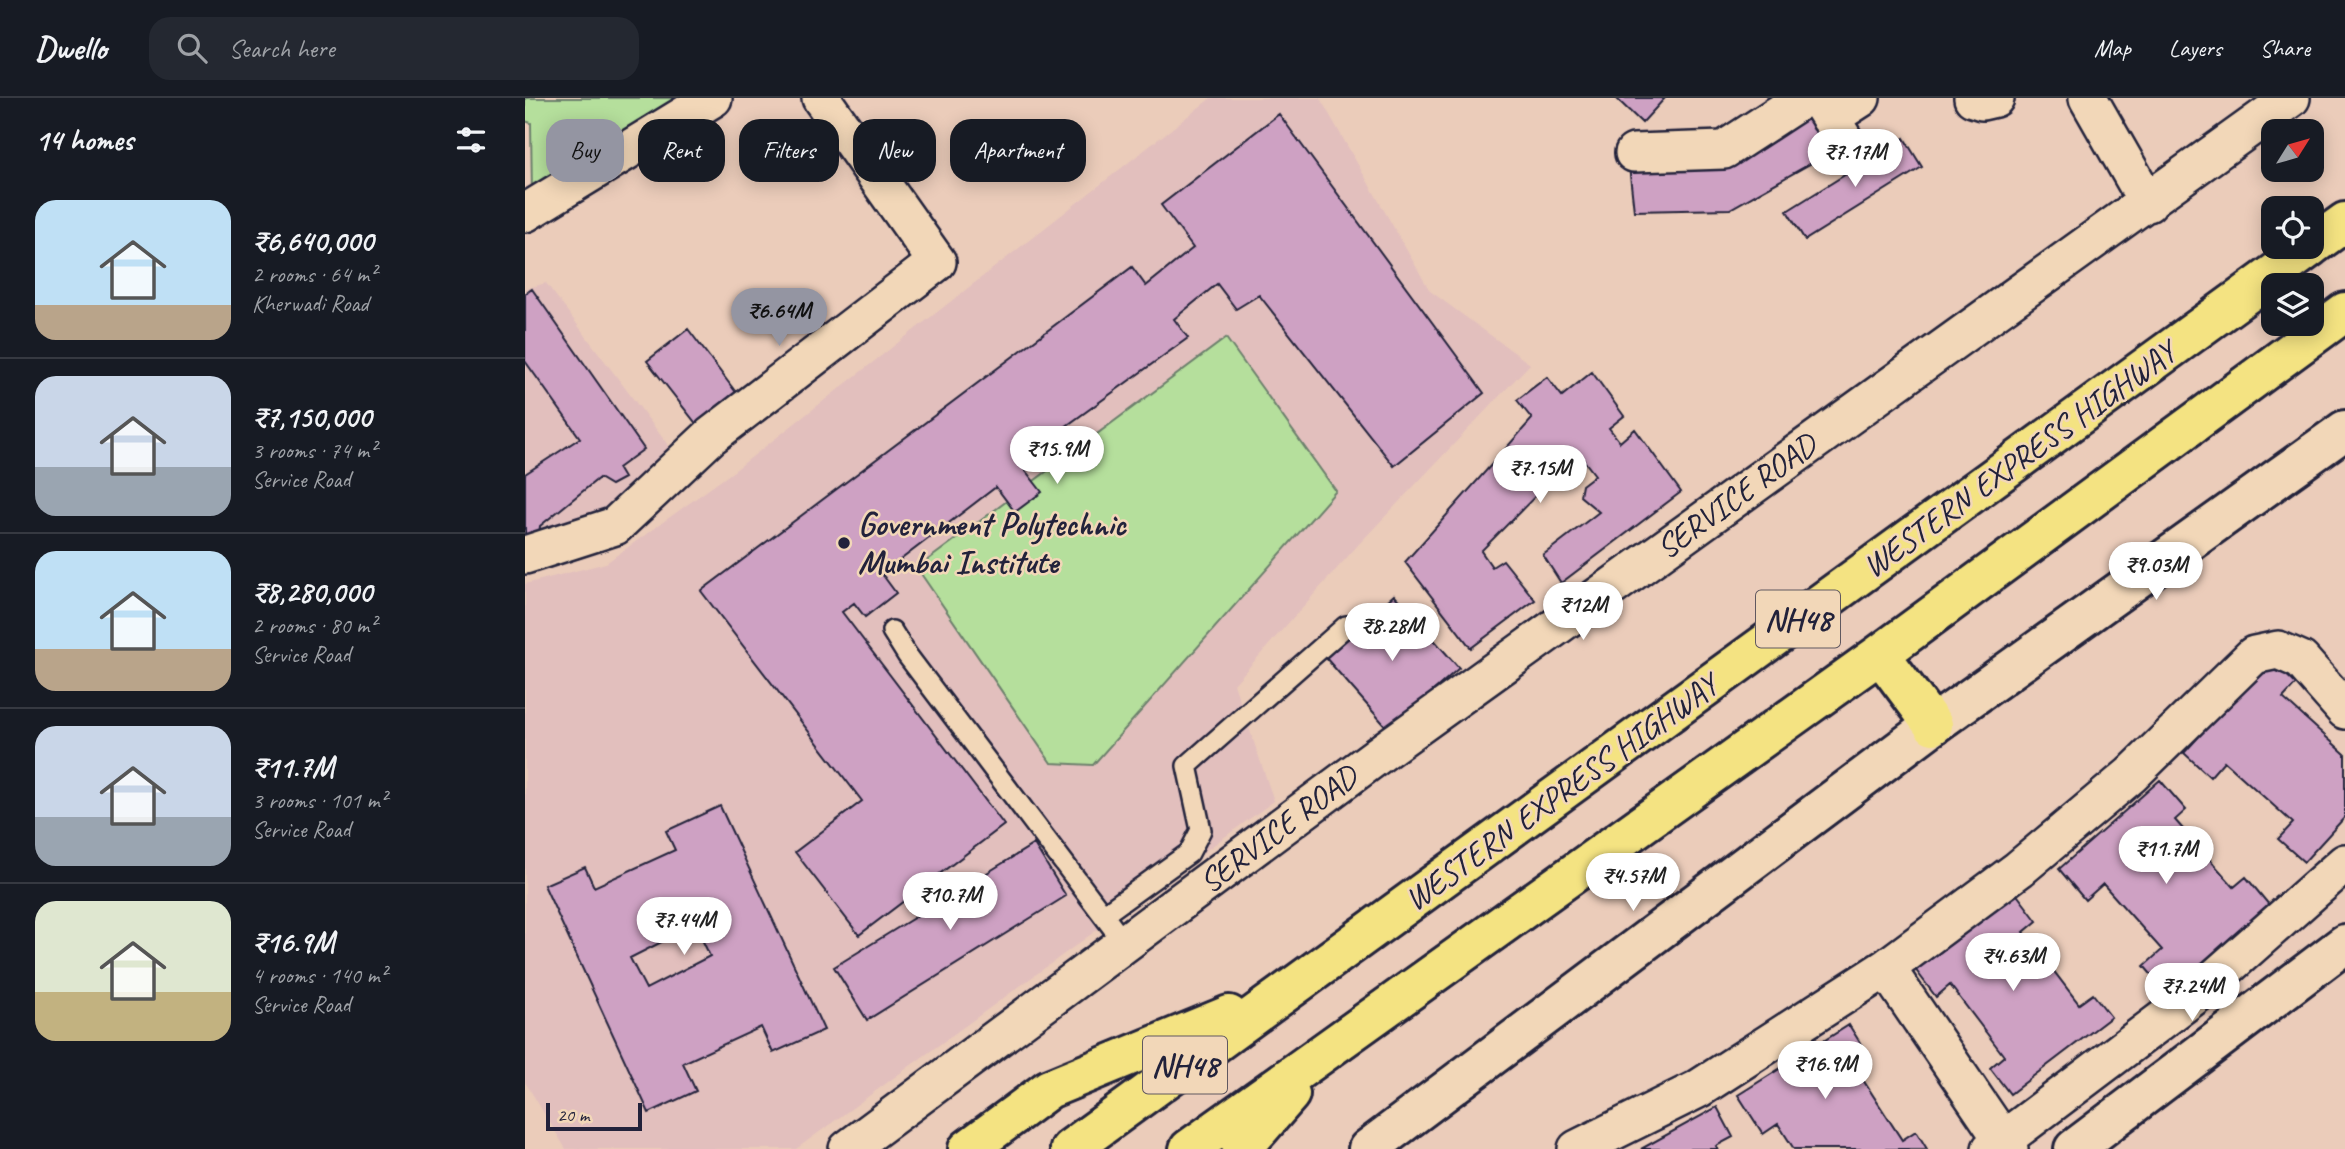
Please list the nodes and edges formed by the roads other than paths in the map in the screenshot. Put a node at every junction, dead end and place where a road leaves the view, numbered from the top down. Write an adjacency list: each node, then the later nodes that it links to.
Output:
1 (713, 98): 11 (street)
2 (821, 98): 17 (street)
3 (1861, 98): 8 (street)
4 (1973, 98): 5 (street)
5 (1995, 98)
6 (2088, 98): 10 (street)
7 (2291, 98): 10 (street, SERVICE ROAD)
8 (1824, 114): 9 (street)
9 (1634, 153)
10 (2148, 203): 25 (street, SERVICE ROAD)
11 (525, 213)
12 (2345, 222): 13 (highway, WESTERN EXPRESS HIGHWAY / NH48)
13 (2324, 237)
14 (2293, 259): 28 (highway, WESTERN EXPRESS HIGHWAY / NH48)
15 (2345, 312): 20 (highway, NH48)
16 (2345, 430): 22 (street)
17 (525, 555)
18 (1346, 625): 24 (lane)
19 (892, 631): 24 (lane)
20 (1880, 654): 22 (highway); 29 (highway, NH48)
21 (2345, 710): 27 (street)
22 (1933, 725): 36 (street)
23 (2345, 863): 31 (street)
24 (1103, 915): 25 (lane)
25 (1125, 944): 32 (street, SERVICE ROAD)
26 (2345, 944): 38 (street)
27 (1887, 968): 31 (street); 37 (street)
28 (1286, 992): 30 (highway, NH48); 33 (highway)
29 (1332, 1045): 34 (highway, NH48); 35 (highway)
30 (1077, 1143)
31 (2001, 1146)
32 (848, 1149)
33 (968, 1149)
34 (1189, 1149)
35 (1242, 1149)
36 (1368, 1149)
37 (1577, 1149)
38 (2074, 1149)

